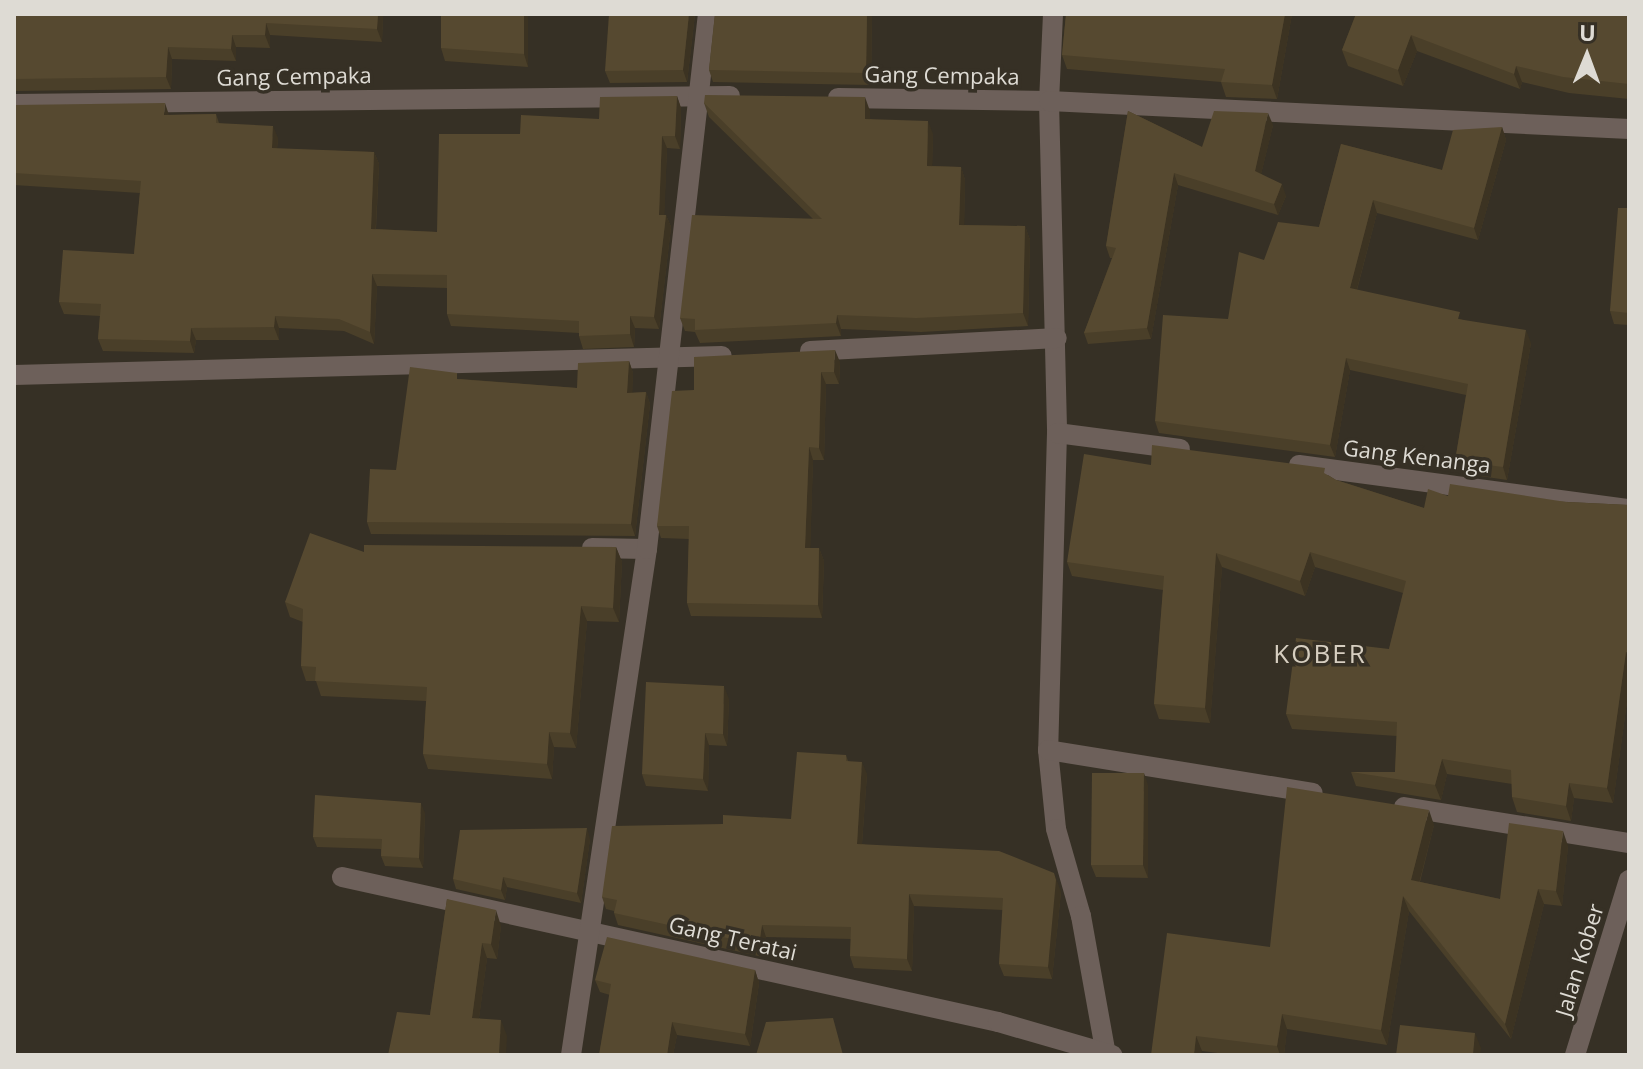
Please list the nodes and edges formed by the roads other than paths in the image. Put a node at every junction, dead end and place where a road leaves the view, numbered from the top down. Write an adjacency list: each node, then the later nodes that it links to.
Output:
1 (708, 14): 3 (street)
2 (1053, 14): 6 (street)
3 (700, 95): 4 (street, Gang Cempaka); 7 (street, Gang Cempaka); 12 (street)
4 (747, 96)
5 (811, 97): 6 (street, Gang Cempaka)
6 (1049, 101): 8 (street, Gang Cempaka); 9 (street)
7 (14, 104)
8 (1629, 129)
9 (1057, 338): 10 (street); 14 (street)
10 (796, 352)
11 (749, 354): 12 (street)
12 (671, 358): 13 (street); 19 (street)
13 (14, 375)
14 (1057, 433): 15 (street); 20 (street)
15 (1196, 452)
16 (1273, 462): 17 (street, Gang Kenanga)
17 (1629, 509)
18 (569, 548): 19 (street)
19 (647, 549): 26 (street)
20 (1048, 750): 21 (street); 28 (street)
21 (1341, 797)
22 (1387, 805): 23 (street)
23 (1629, 843)
24 (342, 877): 26 (street, Gang Teratai)
25 (1629, 880): 29 (street, Jalan Kober)
26 (593, 931): 27 (street); 28 (street, Gang Teratai)
27 (571, 1055)
28 (1108, 1055)
29 (1575, 1055)

